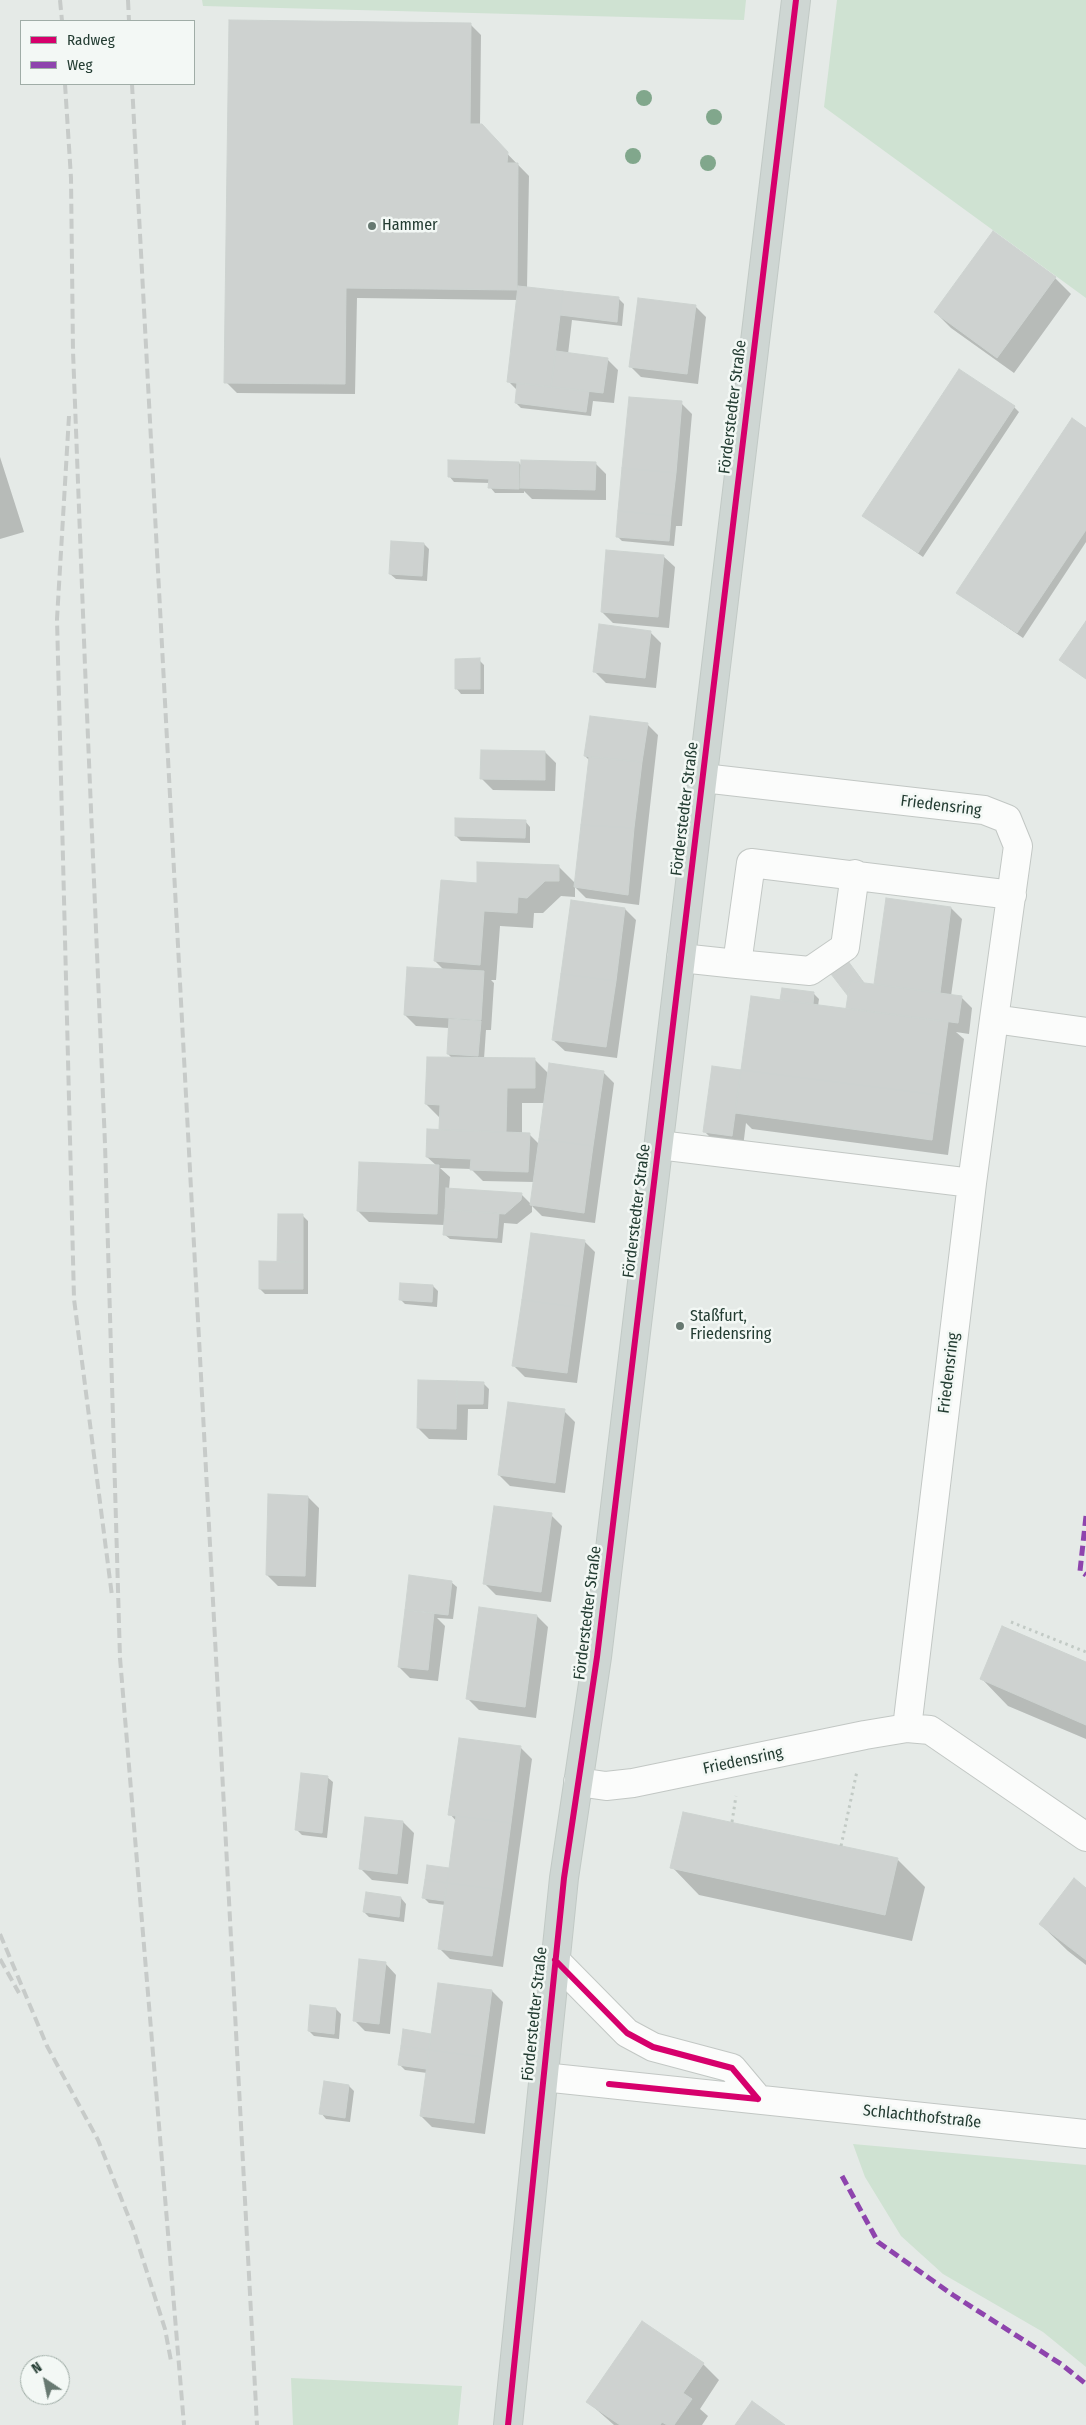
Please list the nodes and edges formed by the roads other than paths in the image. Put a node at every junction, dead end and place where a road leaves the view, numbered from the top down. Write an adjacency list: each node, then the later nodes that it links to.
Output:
1 (796, 0): 2 (main road, Förderstedter Straße)
2 (702, 778): 4 (street, Friedensring); 5 (main road, Förderstedter Straße)
3 (855, 874): 4 (street); 6 (street); 6 (street)
4 (1012, 895): 7 (street, Friedensring)
5 (681, 958): 6 (street); 9 (main road, Förderstedter Straße)
6 (737, 964)
7 (994, 1019): 8 (street); 10 (street, Friedensring)
8 (1086, 1032)
9 (659, 1145): 10 (street); 12 (main road, Förderstedter Straße)
10 (972, 1183): 11 (street, Friedensring)
11 (907, 1728): 12 (street, Friedensring); 13 (street, Friedensring)
12 (578, 1782): 14 (main road, Förderstedter Straße)
13 (1086, 1837)
14 (555, 1960): 15 (main road, Förderstedter Straße); 16 (street)
15 (542, 2077): 16 (street, Schlachthofstraße); 18 (main road, Förderstedter Straße)
16 (758, 2099): 17 (street, Schlachthofstraße)
17 (1086, 2134)
18 (508, 2425)

